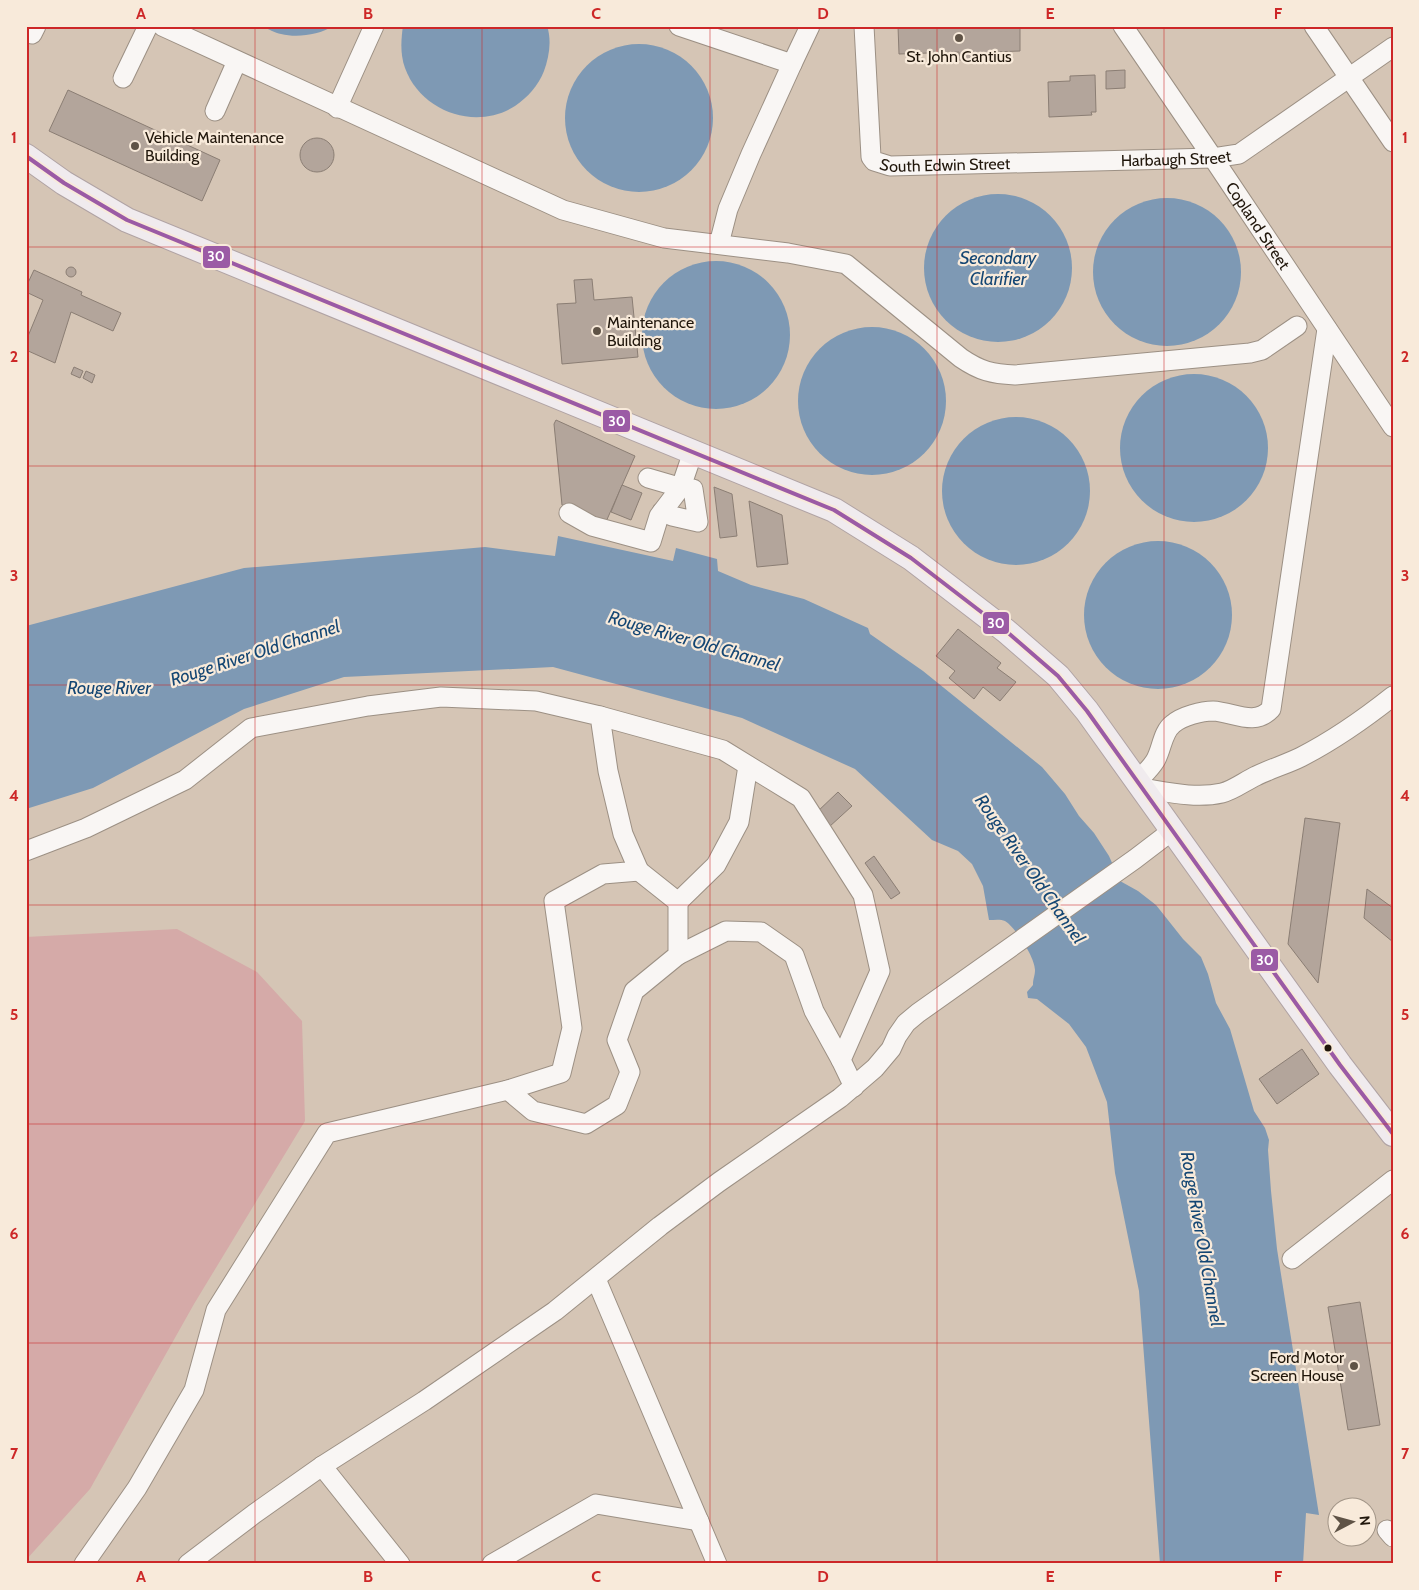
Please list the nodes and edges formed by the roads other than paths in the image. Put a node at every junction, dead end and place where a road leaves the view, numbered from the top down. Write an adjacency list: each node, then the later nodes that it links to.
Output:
1 (148, 26): 13 (street)
2 (162, 26): 10 (street)
3 (374, 26): 14 (street)
4 (679, 26): 11 (street)
5 (810, 26): 11 (street)
6 (1123, 26): 18 (street, Copland Street)
7 (1314, 26): 12 (street)
8 (864, 34): 19 (street, South Edwin Street)
9 (1393, 47): 12 (street, Harbaugh Street)
10 (237, 61): 14 (street); 15 (street)
11 (792, 64): 20 (street)
12 (1349, 77): 16 (street); 18 (street, Harbaugh Street)
13 (123, 78)
14 (337, 108): 20 (street)
15 (215, 111)
16 (1393, 142)
17 (26, 156): 24 (main road)
18 (1213, 158): 19 (street, Harbaugh Street); 22 (street, Copland Street)
19 (1045, 162)
20 (719, 244): 21 (street)
21 (1297, 326)
22 (1327, 329): 23 (street, Copland Street); 32 (street)
23 (1393, 427)
24 (693, 452): 26 (street); 32 (main road)
25 (648, 478): 26 (street)
26 (681, 487): 27 (street); 27 (street)
27 (662, 512): 28 (street)
28 (569, 513)
29 (1393, 696): 32 (street)
30 (600, 716): 31 (street); 34 (street); 35 (street)
31 (748, 766): 36 (street); 38 (street)
32 (1140, 785): 33 (main road)
33 (1172, 830): 39 (street); 41 (main road)
34 (26, 851)
35 (639, 871): 36 (street); 40 (street)
36 (678, 902): 37 (street)
37 (678, 955): 38 (street); 40 (street)
38 (841, 1060): 39 (street)
39 (854, 1087): 44 (street)
40 (508, 1090): 47 (street)
41 (1393, 1134)
42 (1393, 1180): 43 (street)
43 (1292, 1260)
44 (596, 1279): 45 (street); 46 (street)
45 (322, 1466): 48 (street); 49 (street)
46 (699, 1521): 50 (street); 51 (street)
47 (84, 1564)
48 (188, 1564)
49 (400, 1564)
50 (492, 1564)
51 (717, 1564)

